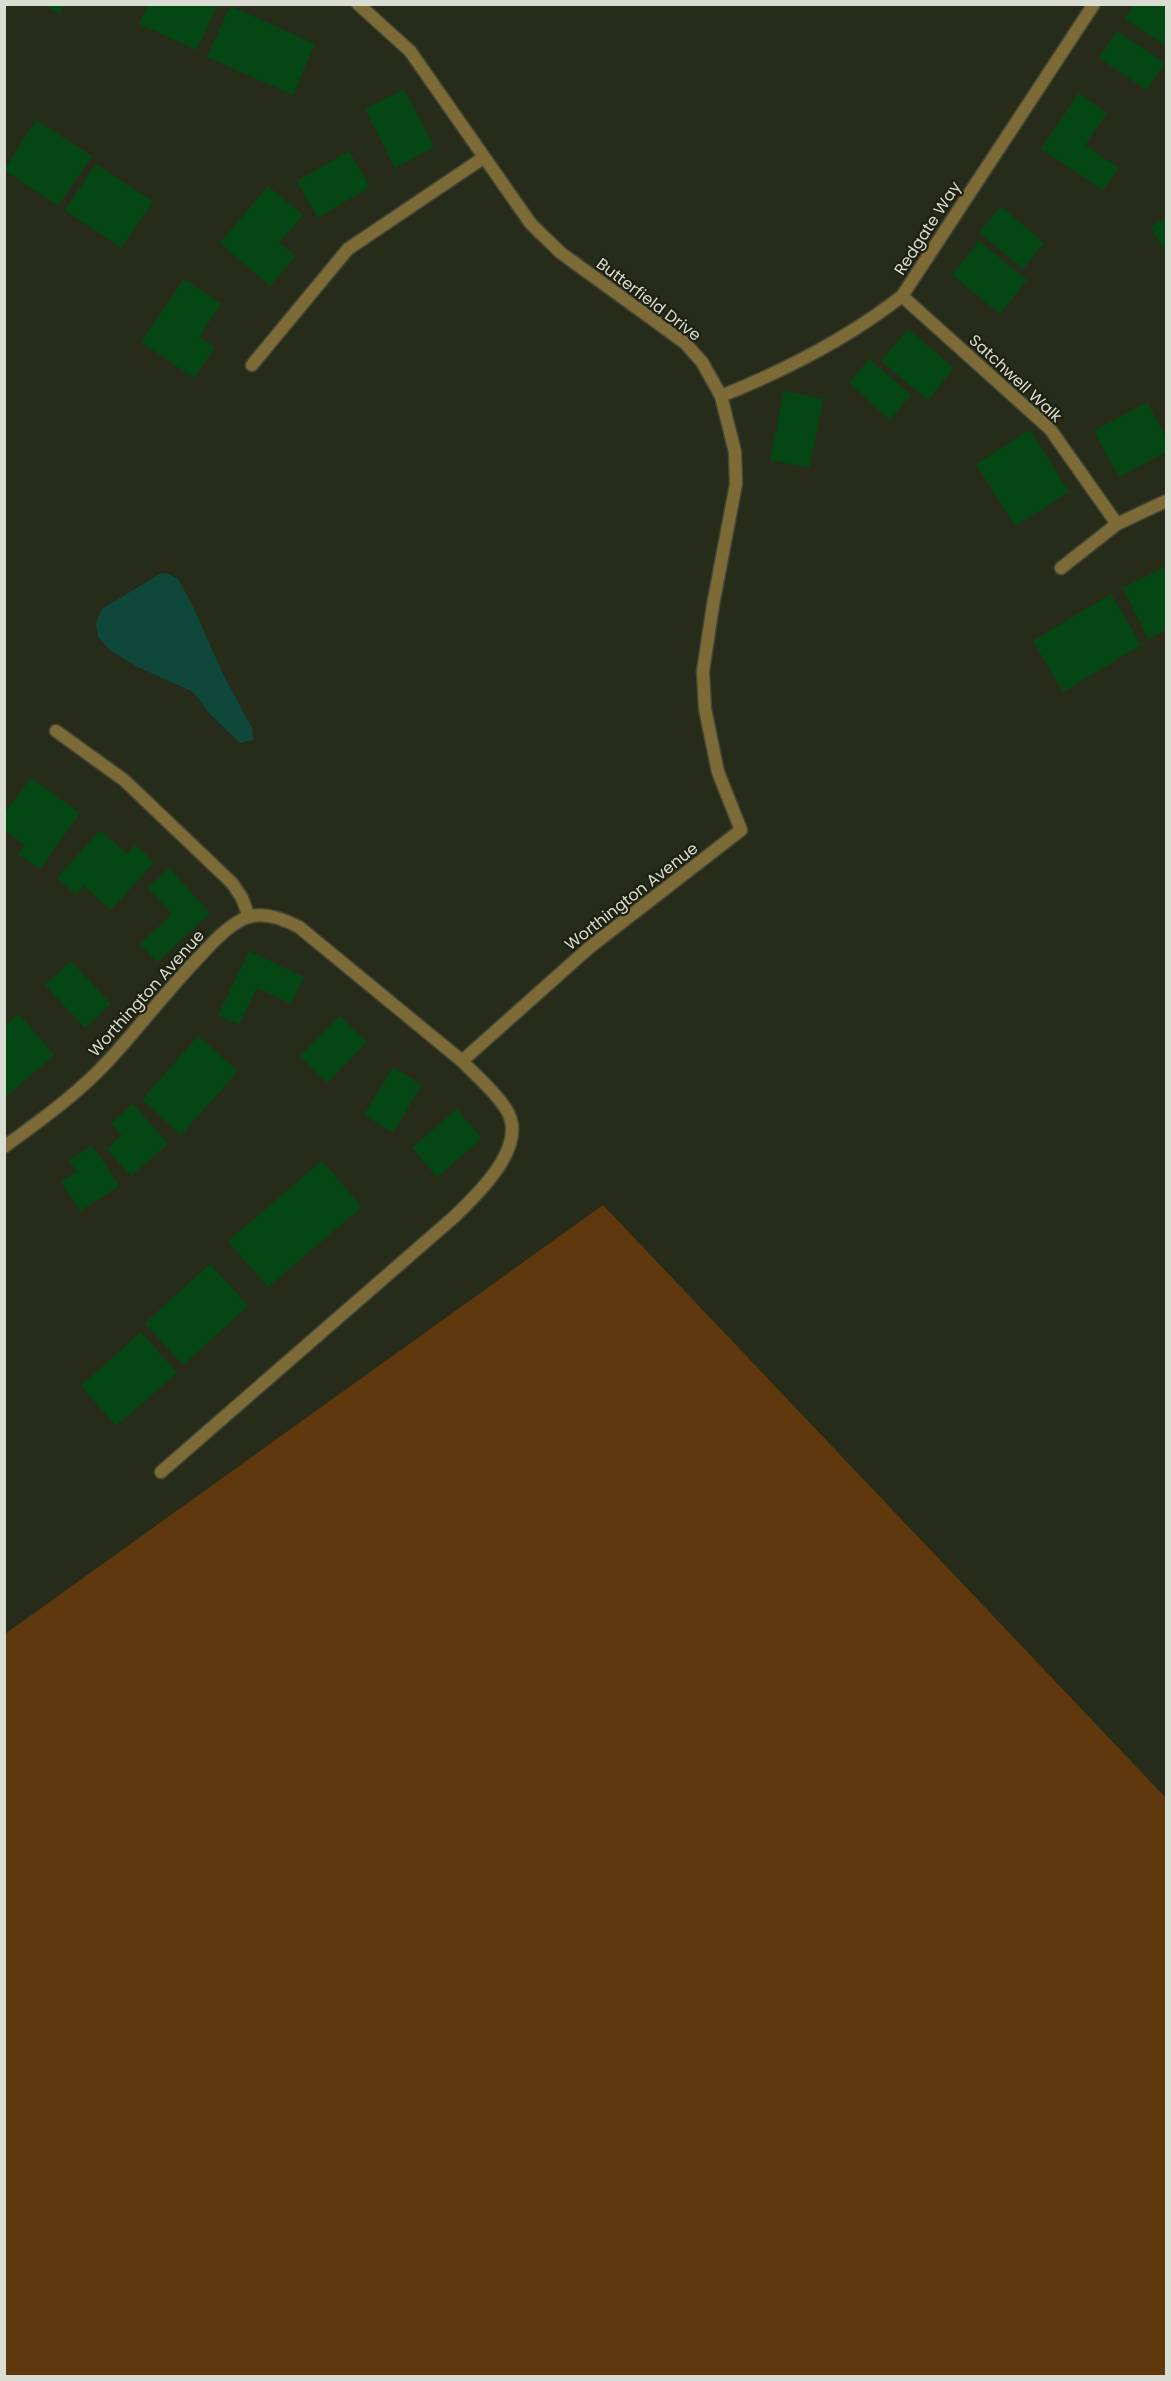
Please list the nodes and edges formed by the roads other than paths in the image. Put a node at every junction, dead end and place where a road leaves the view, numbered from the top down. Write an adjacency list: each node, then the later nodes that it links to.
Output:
1 (358, 4): 3 (street, Butterfield Drive)
2 (1094, 4): 4 (street, Redgate Way)
3 (483, 158): 5 (street); 6 (street, Butterfield Drive)
4 (902, 296): 6 (street, Redgate Way); 8 (street, Satchwell Walk)
5 (252, 365)
6 (721, 396): 11 (street, Butterfield Drive)
7 (1167, 501): 8 (street)
8 (1118, 524): 9 (street)
9 (1061, 568)
10 (56, 731): 12 (street)
11 (741, 830): 13 (street, Worthington Avenue)
12 (249, 917): 13 (street); 14 (street, Worthington Avenue)
13 (462, 1061): 15 (street)
14 (4, 1147)
15 (161, 1472)

